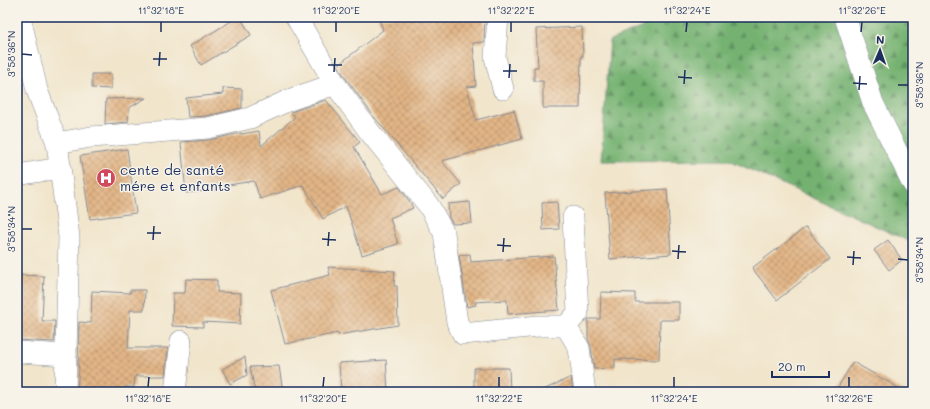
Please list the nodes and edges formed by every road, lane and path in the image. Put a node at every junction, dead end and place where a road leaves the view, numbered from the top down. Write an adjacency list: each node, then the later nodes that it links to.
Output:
1 (20, 17): 7 (street)
2 (296, 17): 5 (street)
3 (498, 17): 6 (street)
4 (845, 17): 10 (street)
5 (335, 84): 7 (street); 12 (street)
6 (503, 89)
7 (57, 143): 8 (street)
8 (60, 168): 9 (street); 15 (street)
9 (17, 175)
10 (913, 184)
11 (572, 217): 12 (street)
12 (566, 326): 18 (street)
13 (181, 341): 17 (street)
14 (17, 352): 15 (street)
15 (66, 355): 16 (street)
16 (65, 392)
17 (175, 392)
18 (585, 392)

